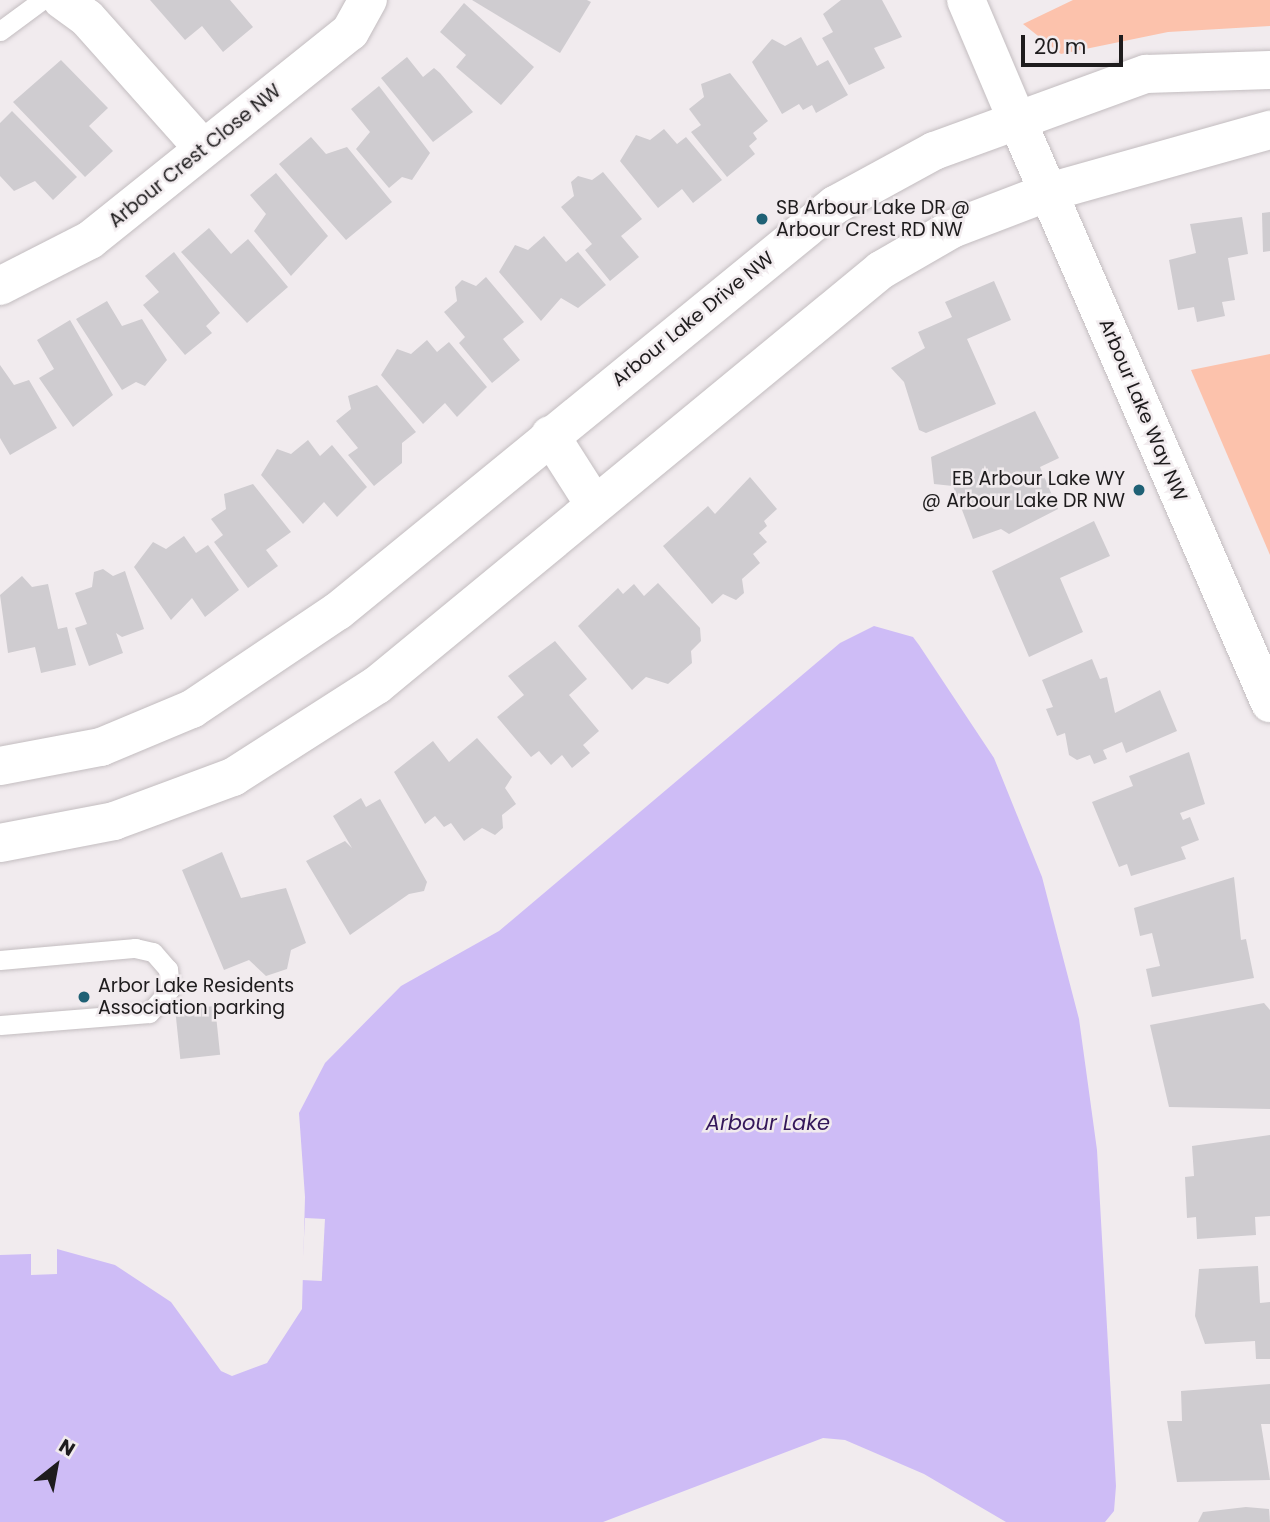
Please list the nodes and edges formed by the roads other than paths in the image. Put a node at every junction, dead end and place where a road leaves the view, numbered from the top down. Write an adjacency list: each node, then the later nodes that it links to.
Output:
1 (42, 0): 5 (lane)
2 (62, 0): 9 (street)
3 (368, 0): 9 (street, Arbour Crest Close NW)
4 (966, 0): 7 (street, Arbour Lake Way NW)
5 (0, 31)
6 (1270, 70): 7 (street, Arbour Lake Drive NW)
7 (1016, 118): 10 (street, Arbour Lake Way NW); 12 (street, Arbour Lake Drive NW)
8 (1270, 130): 10 (street)
9 (202, 147): 11 (street, Arbour Crest Close NW)
10 (1049, 192): 13 (street); 14 (street, Arbour Lake Way NW)
11 (0, 286)
12 (550, 435): 13 (street); 15 (street, Arbour Lake Drive NW)
13 (594, 504): 16 (street)
14 (1270, 703)
15 (0, 766)
16 (0, 842)
17 (0, 960): 18 (lane)
18 (0, 1025)

